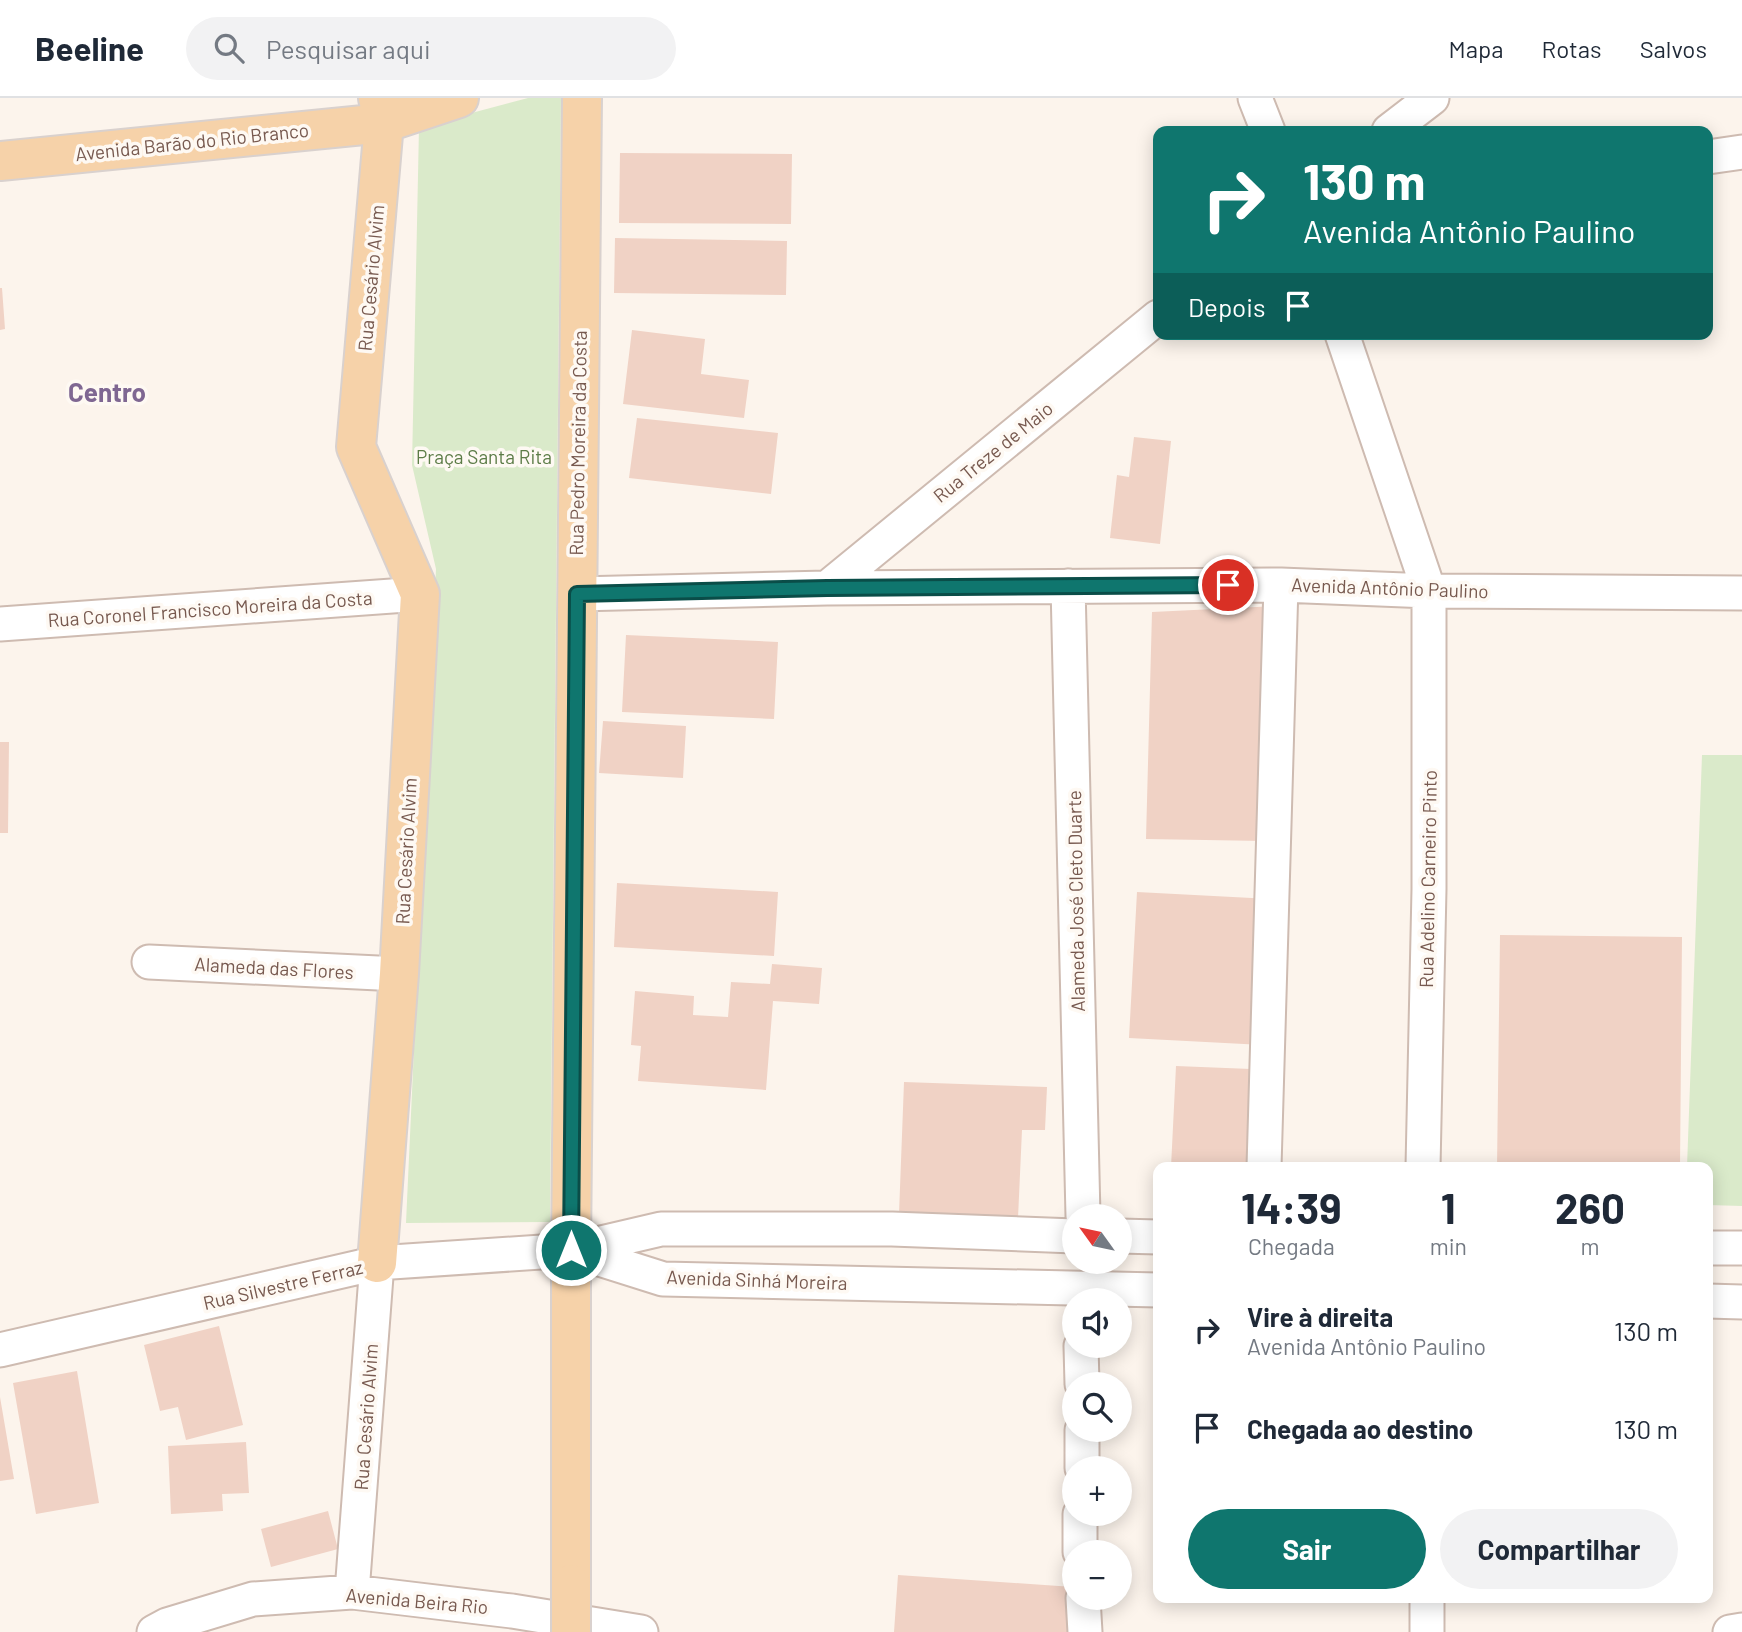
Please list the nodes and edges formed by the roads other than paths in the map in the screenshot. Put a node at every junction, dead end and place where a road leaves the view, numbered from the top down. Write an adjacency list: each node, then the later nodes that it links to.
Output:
1 (459, 98): 5 (main road)
2 (582, 98): 19 (main road, Rua Pedro Moreira da Costa)
3 (1255, 98): 6 (street)
4 (1432, 98): 7 (street)
5 (381, 110): 10 (main road, Avenida Barão do Rio Branco); 18 (main road, Rua Cesário Alvim)
6 (1266, 126)
7 (1396, 126)
8 (1742, 152): 9 (street)
9 (1713, 156)
10 (0, 161)
11 (1153, 321): 15 (street, Rua Treze de Maio)
12 (1344, 340): 16 (street, Rua Adelino Carneiro Pinto)
13 (1281, 585): 14 (street, Avenida Antônio Paulino); 16 (street, Avenida Antônio Paulino); 23 (street)
14 (1069, 586): 15 (street, Avenida Antônio Paulino); 25 (street, Alameda José Cleto Duarte)
15 (827, 588): 19 (street, Avenida Antônio Paulino)
16 (1429, 591): 17 (street, Avenida Antônio Paulino); 24 (street, Rua Adelino Carneiro Pinto)
17 (1742, 593)
18 (421, 594): 20 (street, Rua Coronel Francisco Moreira da Costa); 22 (main road, Rua Cesário Alvim)
19 (577, 594): 31 (main road, Rua Pedro Moreira da Costa)
20 (0, 624)
21 (149, 962): 22 (street, Alameda das Flores)
22 (399, 974): 32 (main road, Rua Cesário Alvim)
23 (1264, 1162)
24 (1423, 1162)
25 (1083, 1204)
26 (1062, 1236): 31 (street)
27 (1132, 1236): 28 (street)
28 (1153, 1237)
29 (1713, 1248): 30 (street)
30 (1742, 1248)
31 (571, 1250): 32 (street, Rua Silvestre Ferraz); 33 (street, Avenida Sinhá Moreira); 43 (main road, Rua Pedro Moreira da Costa, bridge)
32 (377, 1263): 37 (street, Rua Silvestre Ferraz); 38 (street, Rua Cesário Alvim)
33 (1081, 1283): 34 (street, Avenida Sinhá Moreira)
34 (1153, 1290)
35 (1713, 1301): 36 (street)
36 (1742, 1302)
37 (0, 1350)
38 (352, 1592): 42 (street, Avenida Beira Rio); 44 (street, Avenida Beira Rio)
39 (1427, 1603): 46 (street)
40 (1084, 1610): 45 (street)
41 (1742, 1630): 47 (street)
42 (154, 1632)
43 (571, 1632)
44 (641, 1632)
45 (1085, 1632)
46 (1427, 1632)
47 (1730, 1632)

